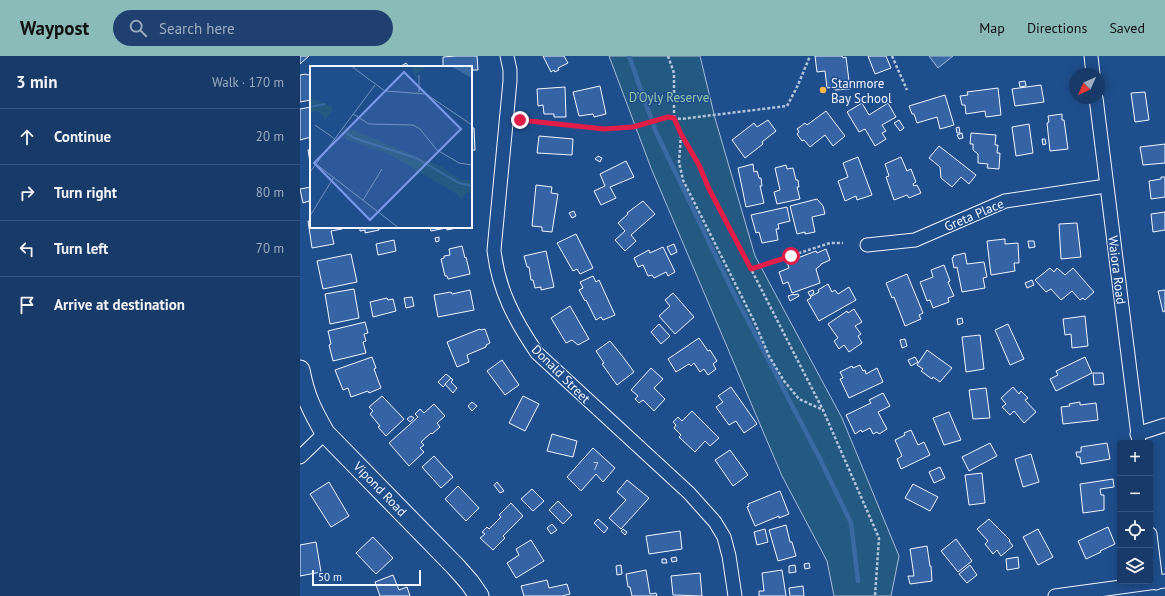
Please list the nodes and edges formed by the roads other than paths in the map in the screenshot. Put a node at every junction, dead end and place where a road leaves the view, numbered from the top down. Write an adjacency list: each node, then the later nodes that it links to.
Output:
1 (507, 56): 15 (street, Donald Street)
2 (1090, 56): 3 (street)
3 (1092, 68)
4 (1097, 104): 5 (street, Waiora Road)
5 (1106, 186): 6 (street, Greta Place); 10 (street, Waiora Road)
6 (867, 245)
7 (300, 370): 9 (main road, Vipond Road)
8 (1165, 426): 10 (street)
9 (325, 433): 11 (street); 14 (main road, Vipond Road)
10 (1138, 438)
11 (300, 457)
12 (1153, 547): 13 (street)
13 (1161, 582): 16 (street)
14 (479, 596)
15 (735, 596)
16 (1055, 596)

